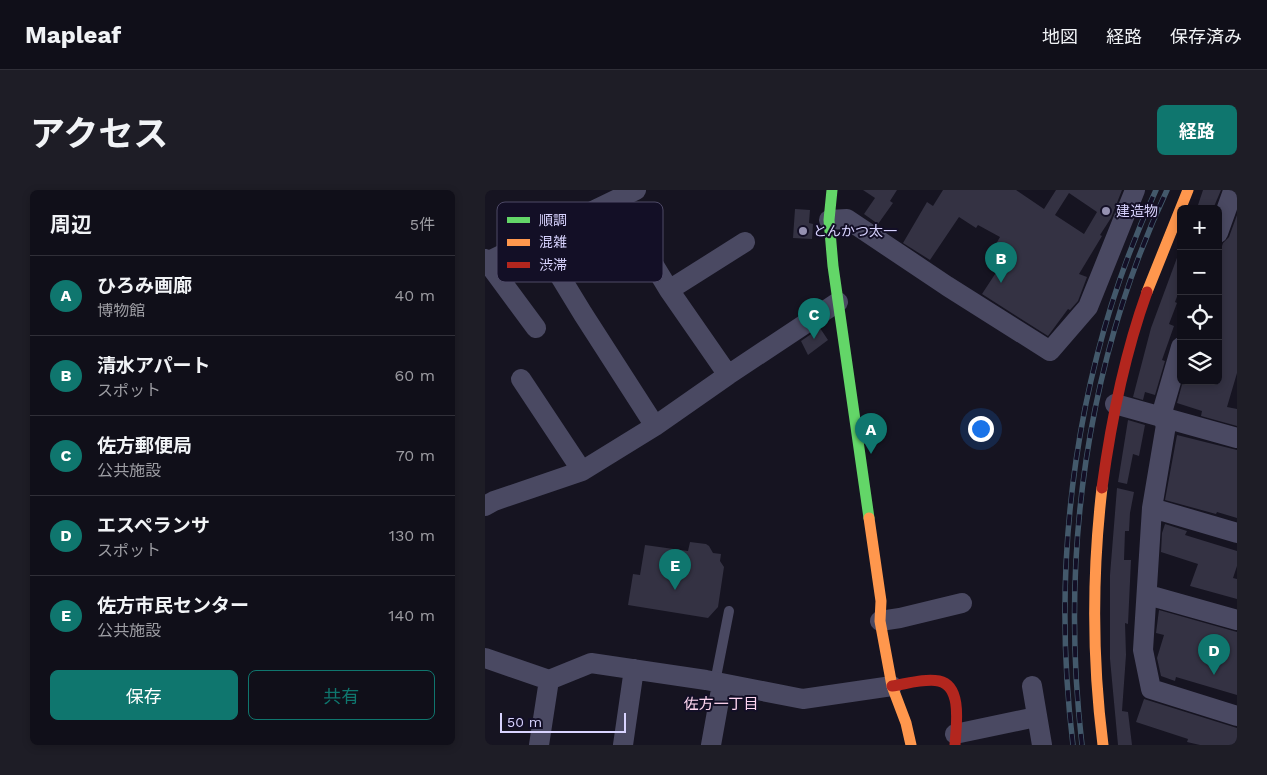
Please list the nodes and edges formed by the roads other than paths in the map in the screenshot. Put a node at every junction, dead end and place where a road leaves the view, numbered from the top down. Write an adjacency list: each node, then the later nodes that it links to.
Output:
1 (636, 190): 6 (street)
2 (832, 190): 7 (street)
3 (1135, 190): 7 (street)
4 (1188, 190): 21 (street)
5 (1234, 192): 8 (street)
6 (615, 201)
7 (829, 220): 16 (street)
8 (1222, 223)
9 (745, 242): 15 (street)
10 (486, 260): 11 (street)
11 (497, 275)
12 (663, 280): 15 (street)
13 (502, 282): 17 (street)
14 (563, 282): 23 (street)
15 (669, 290): 19 (street)
16 (838, 302): 19 (street); 33 (street)
17 (536, 328)
18 (1177, 361): 22 (street)
19 (728, 375): 23 (street)
20 (521, 379): 25 (street)
21 (1115, 404): 22 (street); 48 (street)
22 (1161, 416): 24 (street); 27 (street)
23 (655, 426): 25 (street)
24 (1236, 434)
25 (582, 471): 26 (street)
26 (488, 499)
27 (1153, 508): 28 (street); 29 (street)
28 (1237, 533)
29 (1148, 595): 32 (street); 40 (street)
30 (962, 603): 33 (street)
31 (729, 611): 37 (lane)
32 (1237, 620)
33 (888, 623): 38 (street)
34 (485, 658): 36 (street)
35 (634, 670): 36 (street); 37 (street); 44 (street)
36 (549, 680): 43 (street)
37 (719, 683): 38 (street); 45 (street)
38 (905, 684): 42 (street); 46 (street)
39 (1032, 686): 41 (street)
40 (1237, 716)
41 (1036, 717): 42 (street); 47 (street)
42 (955, 740)
43 (539, 745)
44 (623, 745)
45 (711, 745)
46 (911, 745)
47 (1042, 745)
48 (1103, 745)

